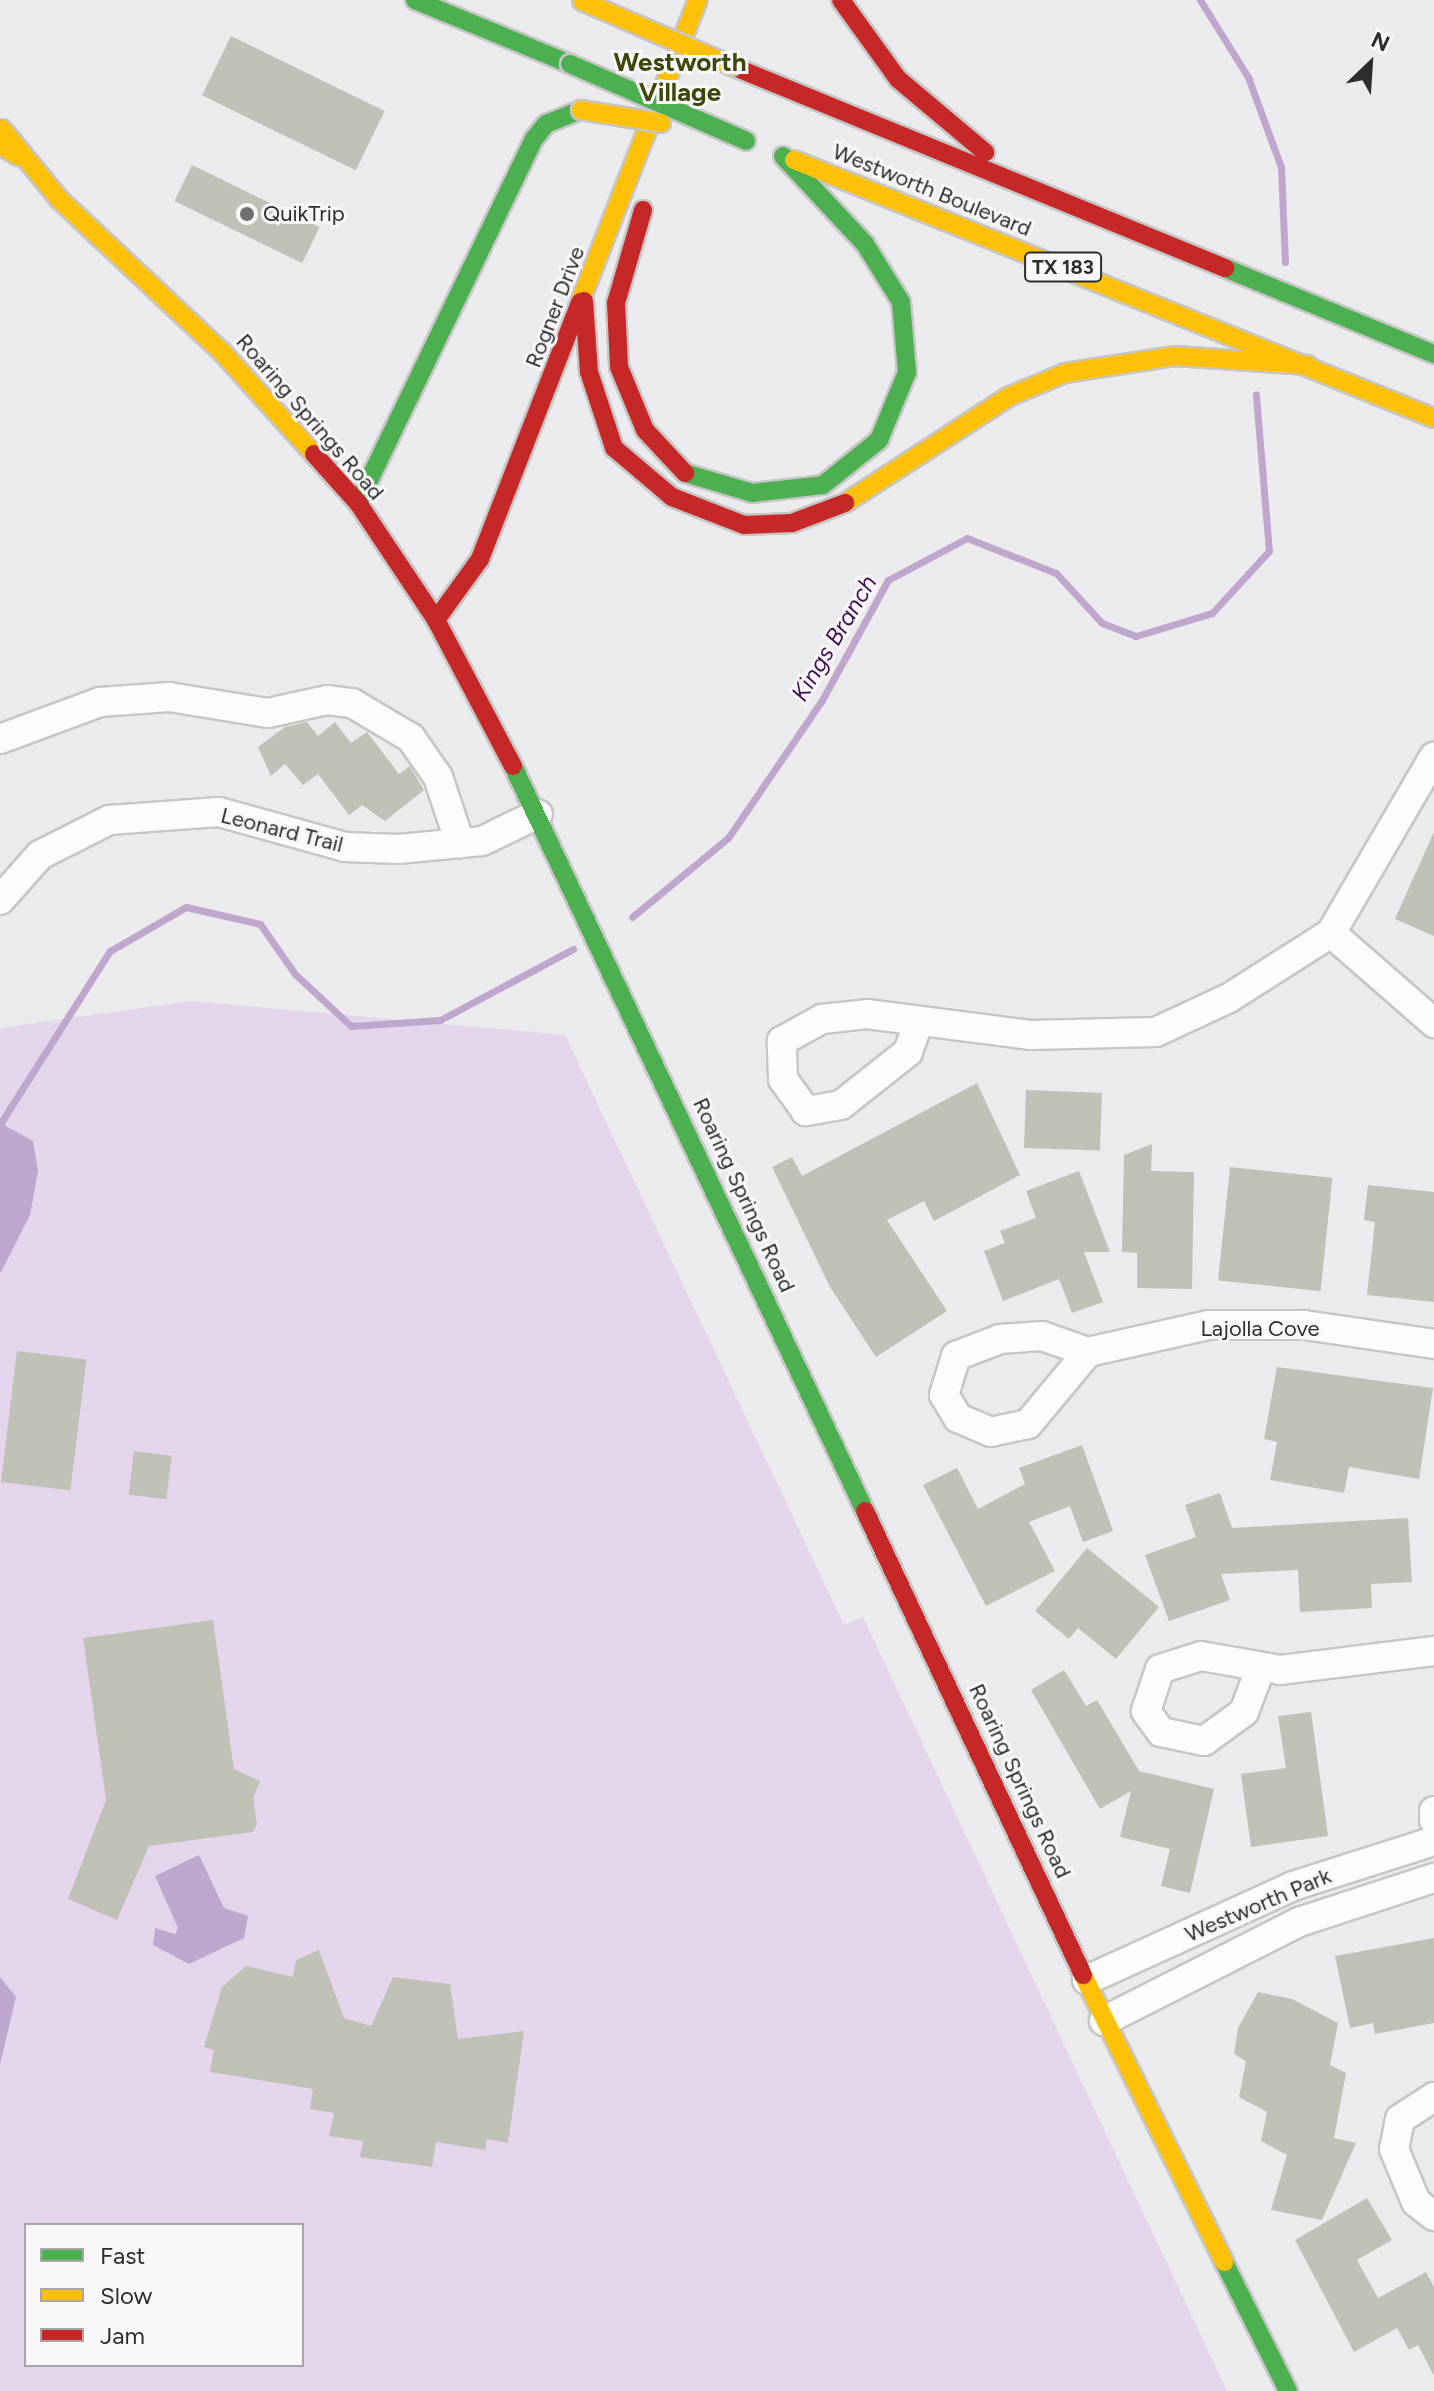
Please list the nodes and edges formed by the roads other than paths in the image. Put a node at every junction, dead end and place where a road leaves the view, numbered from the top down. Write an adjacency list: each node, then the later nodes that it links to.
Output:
1 (415, 0): 7 (main road, Westworth Boulevard / TX 183, bridge)
2 (581, 0): 13 (main road, Westworth Boulevard / TX 183, bridge)
3 (698, 0): 14 (main road, Rogner Drive)
4 (841, 0): 13 (main road)
5 (711, 30): 9 (main road)
6 (0, 126): 10 (main road, Roaring Springs Road)
7 (746, 141): 11 (main road, Westworth Boulevard / TX 183); 18 (main road, bridge)
8 (0, 145): 10 (main road)
9 (668, 149)
10 (18, 156): 18 (main road, Roaring Springs Road)
11 (783, 156): 12 (main road); 16 (main road, Westworth Boulevard / TX 183)
12 (653, 187)
13 (1050, 195): 15 (main road, Westworth Boulevard / TX 183)
14 (584, 301): 16 (main road); 19 (main road, Rogner Drive)
15 (1434, 354)
16 (1308, 365): 17 (main road, Westworth Boulevard / TX 183)
17 (1434, 418)
18 (358, 503): 19 (main road, Roaring Springs Road)
19 (436, 620): 22 (main road, Roaring Springs Road)
20 (0, 739): 23 (street)
21 (1434, 757): 25 (street)
22 (538, 814): 23 (street, Leonard Trail); 36 (main road, Roaring Springs Road)
23 (460, 843): 24 (street, Leonard Trail)
24 (4, 887)
25 (1331, 933): 26 (street); 27 (street)
26 (1433, 1022)
27 (918, 1024): 27 (street)
28 (1434, 1344): 29 (street, Lajolla Cove)
29 (1088, 1352): 29 (street)
30 (1434, 1651): 31 (street)
31 (1261, 1667)
32 (1434, 1811): 33 (street)
33 (1434, 1820)
34 (1434, 1841): 36 (street, Westworth Park)
35 (1434, 1878): 37 (street, Westworth Park)
36 (1087, 1980): 37 (main road, Roaring Springs Road)
37 (1104, 2021): 40 (main road, Roaring Springs Road)
38 (1434, 2097): 39 (street)
39 (1434, 2216)
40 (1288, 2391)

